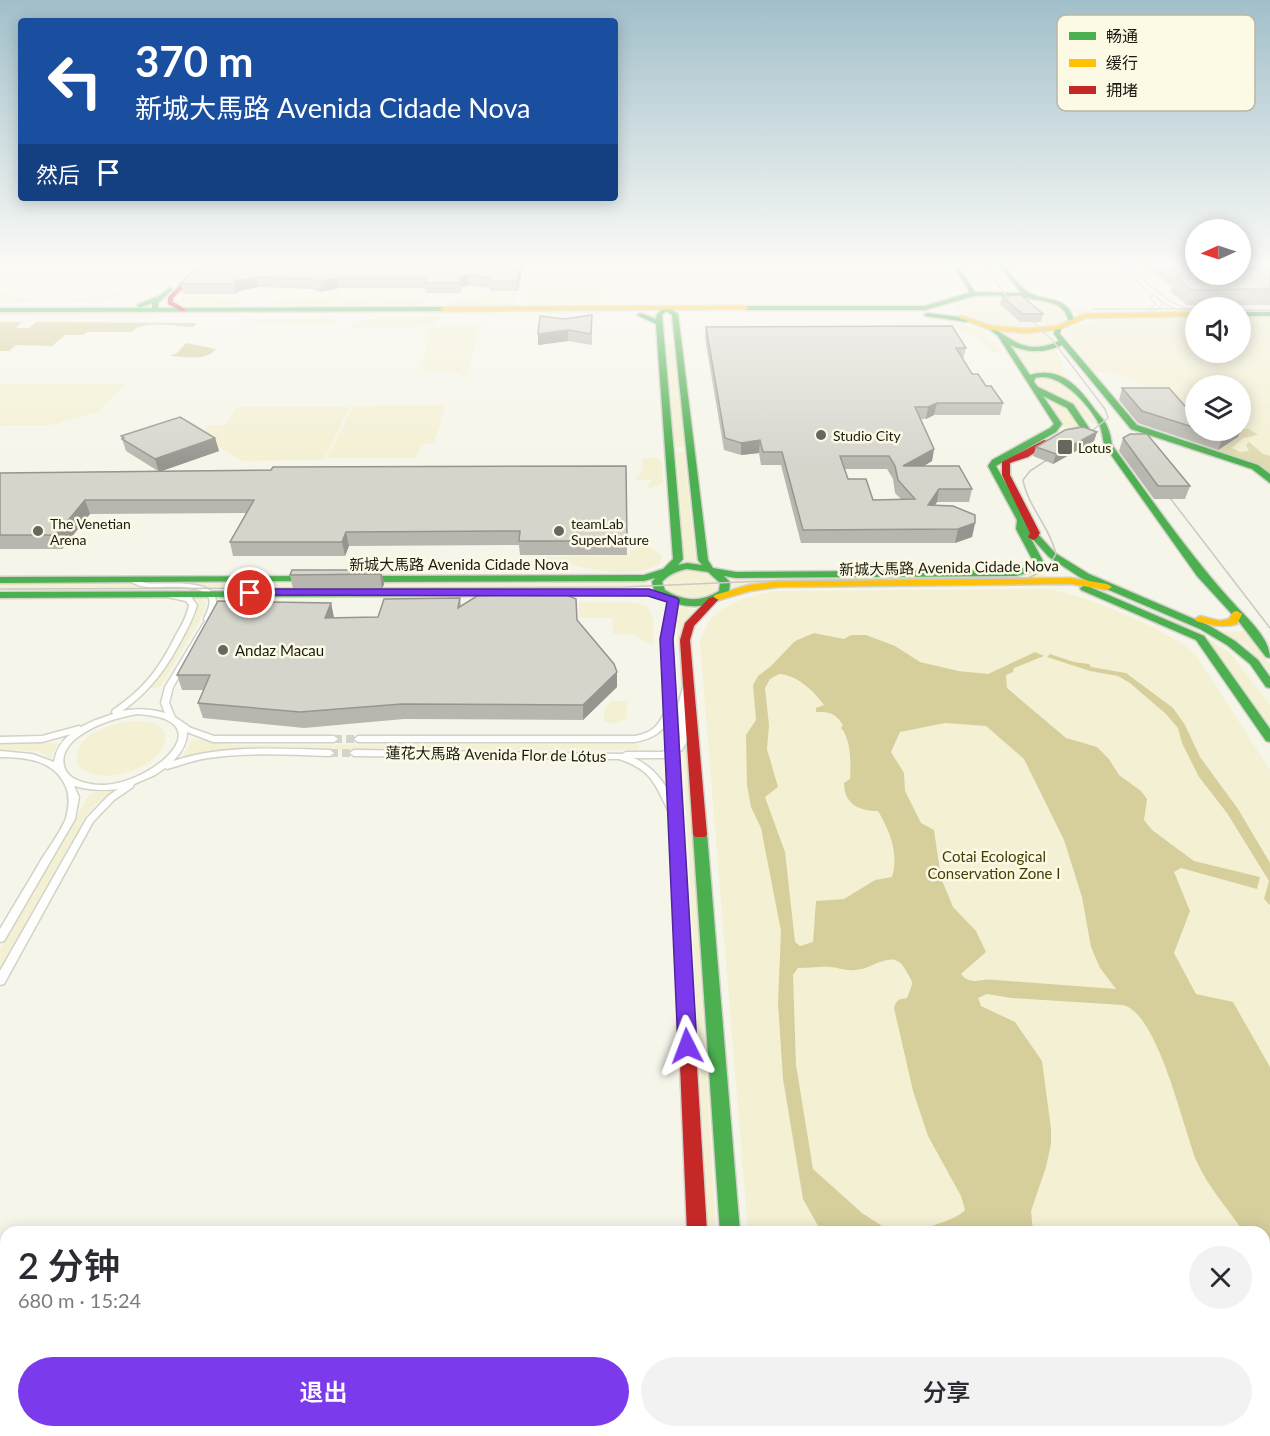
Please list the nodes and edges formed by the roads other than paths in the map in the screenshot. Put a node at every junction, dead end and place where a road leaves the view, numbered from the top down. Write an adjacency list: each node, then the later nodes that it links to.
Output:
1 (663, 330): 9 (main road)
2 (672, 330): 10 (main road)
3 (993, 330): 7 (main road)
4 (1014, 330): 5 (main road)
5 (1037, 330)
6 (1058, 330): 8 (main road)
7 (1003, 339): 8 (main road); 12 (main road)
8 (1063, 342): 11 (main road)
9 (661, 343): 10 (main road); 14 (main road)
10 (678, 343): 15 (main road)
11 (1076, 359): 13 (main road); 16 (main road)
12 (1034, 385): 13 (main road); 17 (main road); 18 (main road)
13 (1085, 401): 19 (main road)
14 (669, 448): 15 (main road); 21 (main road)
15 (690, 448): 20 (main road)
16 (1270, 480)
17 (1022, 521): 18 (main road); 20 (main road, 新城大馬路 Avenida Cidade Nova)
18 (1037, 541): 27 (main road)
19 (1182, 547): 34 (main road); 37 (main road)
20 (712, 571): 21 (main road, 新城大馬路 Avenida Cidade Nova); 32 (main road)
21 (666, 572): 23 (main road, 新城大馬路 Avenida Cidade Nova); 33 (main road)
22 (318, 579): 25 (main road)
23 (353, 579)
24 (0, 580): 25 (main road)
25 (132, 580): 28 (street)
26 (1036, 582): 27 (main road, 新城大馬路 Avenida Cidade Nova); 32 (main road, 新城大馬路 Avenida Cidade Nova); 48 (main road)
27 (1103, 585): 34 (main road); 36 (main road)
28 (209, 593): 29 (main road, 新城大馬路 Avenida Cidade Nova); 30 (main road, 新城大馬路 Avenida Cidade Nova); 35 (street)
29 (271, 593): 33 (main road, 新城大馬路 Avenida Cidade Nova); 35 (street)
30 (166, 594): 31 (main road, 新城大馬路 Avenida Cidade Nova); 40 (street)
31 (0, 595)
32 (716, 598): 33 (main road, 新城大馬路 Avenida Cidade Nova); 41 (main road)
33 (669, 599): 43 (main road)
34 (1240, 617): 36 (main road); 39 (main road)
35 (206, 622): 38 (street)
36 (1202, 627): 42 (main road)
37 (1270, 650)
38 (189, 652): 40 (street); 45 (street)
39 (1270, 655)
40 (164, 666): 44 (street)
41 (688, 679): 52 (street); 64 (main road)
42 (1269, 682)
43 (670, 709): 50 (street, 蓮花大馬路 Avenida Flor de Lótus); 52 (main road)
44 (108, 717): 45 (street); 47 (street)
45 (171, 717): 46 (street)
46 (179, 724): 49 (street); 57 (street)
47 (88, 726): 51 (street); 58 (street)
48 (1270, 738)
49 (334, 739)
50 (358, 739)
51 (0, 740)
52 (672, 752): 56 (street); 60 (main road)
53 (330, 753): 57 (street)
54 (354, 753): 56 (street, 蓮花大馬路 Avenida Flor de Lótus)
55 (0, 754): 58 (street)
56 (613, 755): 60 (street, 蓮花大馬路 Avenida Flor de Lótus)
57 (157, 770): 59 (street)
58 (64, 775): 59 (street); 61 (street)
59 (138, 780): 62 (street)
60 (676, 819): 63 (main road)
61 (0, 938)
62 (0, 981)
63 (697, 1226)
64 (730, 1226)

